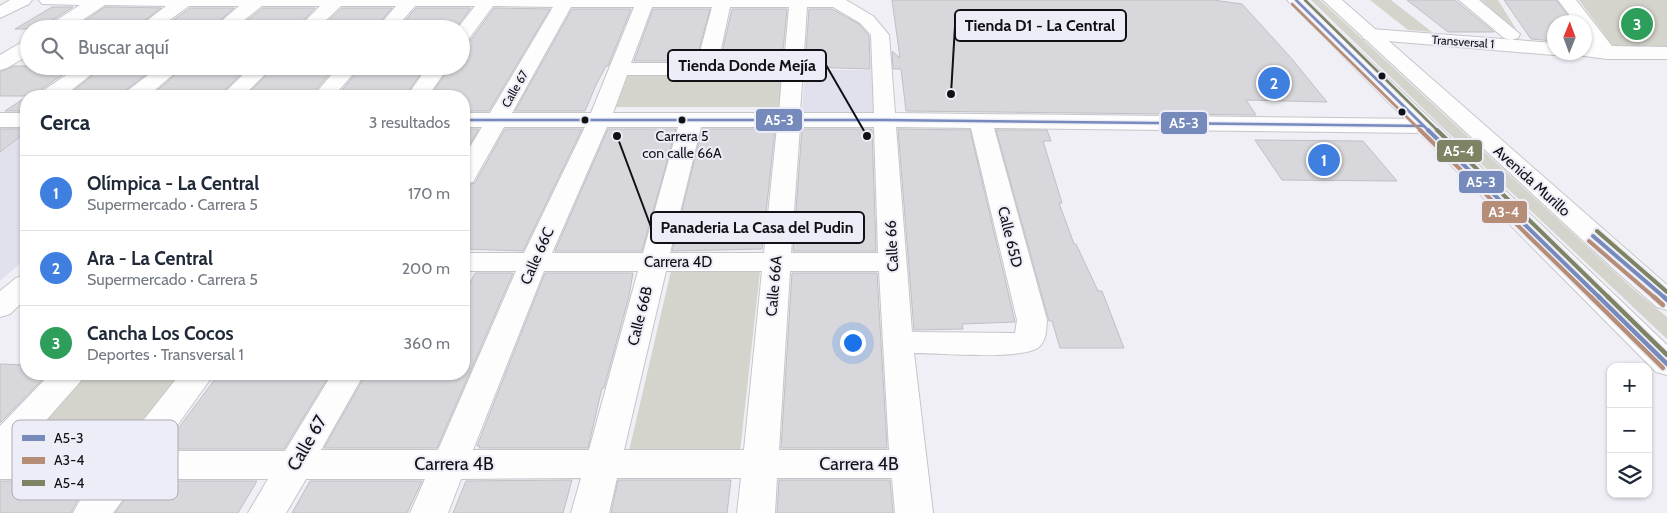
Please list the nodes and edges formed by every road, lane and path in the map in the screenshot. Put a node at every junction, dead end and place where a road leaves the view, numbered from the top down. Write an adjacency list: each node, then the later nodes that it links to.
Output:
1 (23, 0): 17 (street)
2 (48, 0): 3 (street)
3 (100, 0): 4 (street); 19 (street)
4 (184, 0): 5 (street); 20 (street)
5 (257, 0): 10 (street); 21 (street)
6 (1296, 0): 54 (street)
7 (1332, 0): 27 (street, Avenida Murillo)
8 (1468, 0): 26 (street)
9 (1567, 0): 18 (street)
10 (337, 1): 11 (street); 22 (street)
11 (410, 1): 12 (street); 23 (street)
12 (488, 1): 13 (street); 24 (street)
13 (566, 1): 14 (street); 49 (street, Calle 67)
14 (646, 1): 15 (street); 34 (street, Calle 66C)
15 (723, 1): 16 (street); 35 (street)
16 (799, 1): 36 (street, Calle 66A); 52 (street, Calle 66)
17 (0, 13)
18 (1578, 15)
19 (70, 20)
20 (156, 20)
21 (232, 20)
22 (316, 20)
23 (393, 20)
24 (470, 24)
25 (1592, 33): 31 (street)
26 (1511, 34)
27 (1371, 35): 28 (street, Transversal 1); 62 (street, Avenida Murillo)
28 (1547, 48)
29 (20, 52): 33 (street)
30 (1592, 52): 31 (street)
31 (1607, 53): 32 (street)
32 (1667, 53)
33 (0, 64)
34 (619, 69): 35 (street); 50 (street, Calle 66C)
35 (706, 69): 36 (street)
36 (793, 69): 47 (street, Calle 66A)
37 (80, 75): 42 (street)
38 (162, 75): 43 (street)
39 (254, 75): 44 (street)
40 (342, 75): 45 (street)
41 (432, 75): 46 (street)
42 (59, 90)
43 (143, 90)
44 (238, 90)
45 (328, 90)
46 (421, 90)
47 (789, 119): 51 (street); 52 (street); 59 (street, Calle 66A)
48 (470, 120): 49 (street)
49 (497, 120): 50 (street); 55 (street, Calle 67)
50 (599, 120): 51 (street); 57 (street, Calle 66C)
51 (691, 120): 58 (street, Calle 66B)
52 (885, 120): 53 (street); 60 (street, Calle 66)
53 (981, 121): 54 (street); 64 (street, Calle 65D)
54 (1424, 126): 65 (street)
55 (470, 167)
56 (470, 262): 57 (street, Carrera 4D)
57 (534, 262): 58 (street, Carrera 4D); 73 (street, Calle 66C)
58 (654, 262): 59 (street, Carrera 4D); 74 (street, Calle 66B)
59 (777, 262): 60 (street, Carrera 4D); 75 (street, Calle 66A)
60 (893, 262): 64 (street, Calle 66)
61 (20, 289): 63 (street)
62 (1667, 300)
63 (0, 307)
64 (898, 342): 76 (street, Calle 66)
65 (1667, 364)
66 (63, 380): 69 (street)
67 (193, 380): 70 (street)
68 (345, 380): 78 (street, Calle 67)
69 (27, 420)
70 (163, 420)
71 (12, 436): 72 (street)
72 (0, 449)
73 (449, 464): 74 (street, Carrera 4B); 78 (street, Carrera 4B); 82 (street, Calle 66C)
74 (602, 464): 75 (street, Carrera 4B); 83 (street, Calle 66B)
75 (759, 464): 76 (street, Carrera 4B); 84 (street, Calle 66A)
76 (908, 464): 85 (street, Calle 66)
77 (178, 465): 78 (street, Carrera 4B)
78 (295, 465): 81 (street, Calle 67)
79 (102, 500): 80 (street)
80 (92, 513)
81 (267, 513)
82 (429, 513)
83 (590, 513)
84 (756, 513)
85 (914, 513)

